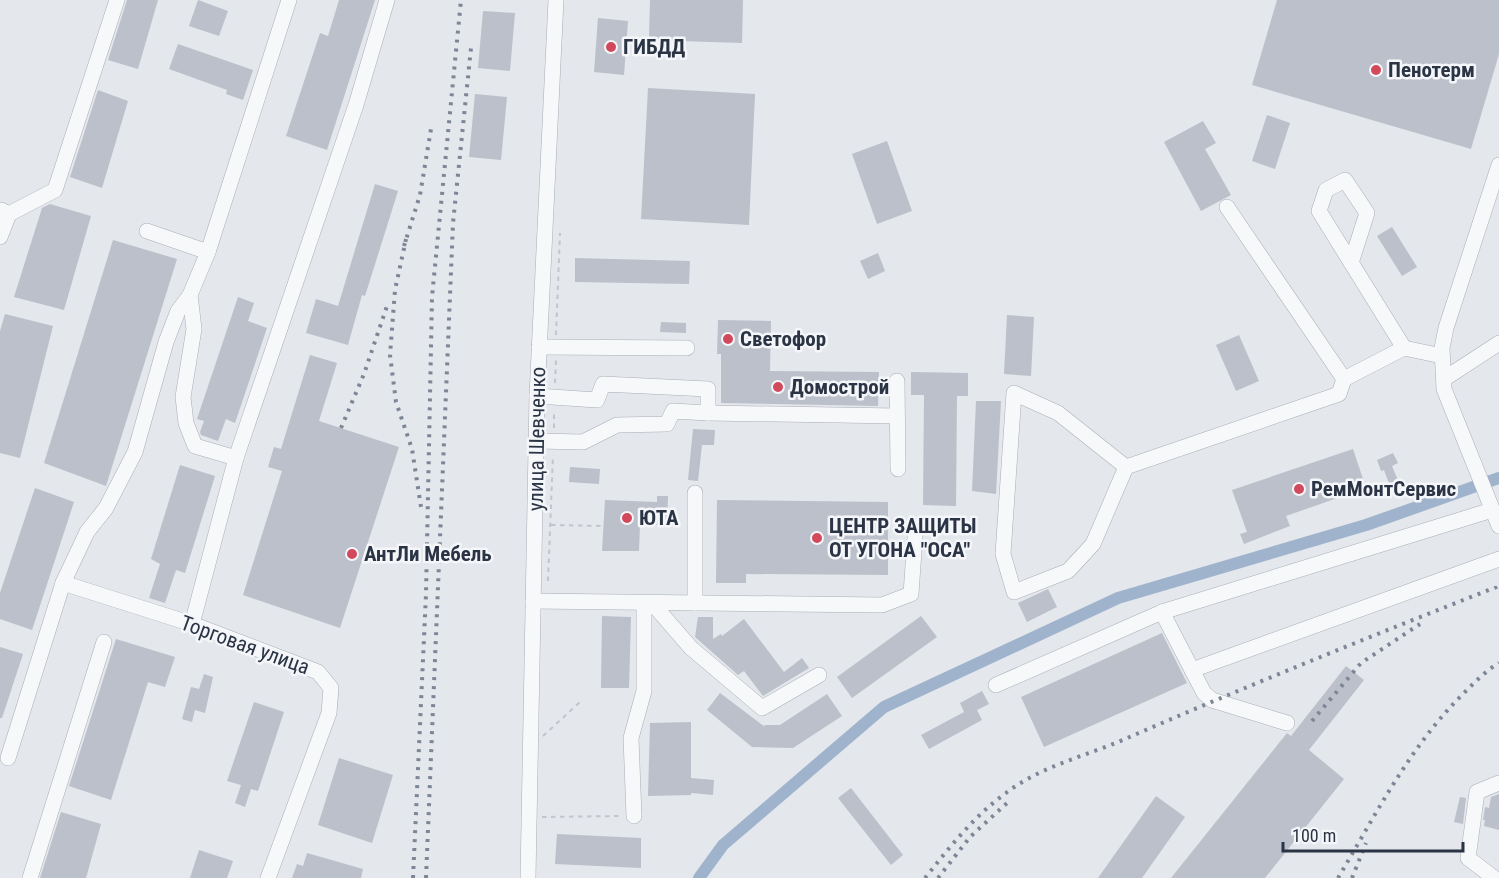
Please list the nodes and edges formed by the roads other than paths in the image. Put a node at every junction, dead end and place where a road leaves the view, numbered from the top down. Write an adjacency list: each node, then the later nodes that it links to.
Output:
1 (117, 0): 7 (street)
2 (289, 0): 10 (street)
3 (387, 0): 25 (street)
4 (556, 0): 14 (street, улица Шевченко)
5 (1499, 165): 17 (street)
6 (1227, 207): 18 (street)
7 (4, 212): 9 (street)
8 (147, 231): 10 (street)
9 (0, 237)
10 (208, 252): 12 (street)
11 (1351, 263): 11 (street); 16 (street)
12 (190, 295): 25 (street); 33 (street)
13 (1499, 343): 19 (street)
14 (539, 347): 15 (street); 21 (street, улица Шевченко)
15 (687, 348)
16 (1404, 348): 17 (street); 18 (street)
17 (1442, 356): 19 (street)
18 (1344, 379): 26 (street)
19 (1444, 379): 29 (street)
20 (897, 381): 23 (street)
21 (537, 396): 22 (street); 24 (street, улица Шевченко)
22 (708, 413): 23 (street); 24 (street)
23 (897, 416): 27 (street)
24 (537, 441): 34 (street, улица Шевченко)
25 (236, 458): 38 (street)
26 (1126, 467): 26 (street)
27 (898, 469)
28 (695, 493): 36 (street)
29 (1492, 510): 30 (street); 37 (street)
30 (1499, 526)
31 (915, 537): 36 (street)
32 (1499, 559): 40 (street)
33 (63, 584): 38 (street, Торговая улица); 44 (street)
34 (533, 601): 35 (street); 49 (street, улица Шевченко)
35 (648, 603): 36 (street); 41 (street); 46 (street)
36 (694, 603)
37 (1162, 612): 40 (street); 42 (street)
38 (192, 624): 48 (street, Торговая улица)
39 (104, 642): 47 (street)
40 (1192, 670): 43 (street)
41 (819, 675)
42 (996, 685)
43 (1287, 723)
44 (8, 758)
45 (1499, 783): 50 (street)
46 (634, 816)
47 (30, 878)
48 (268, 878)
49 (528, 878)
50 (1494, 878)

